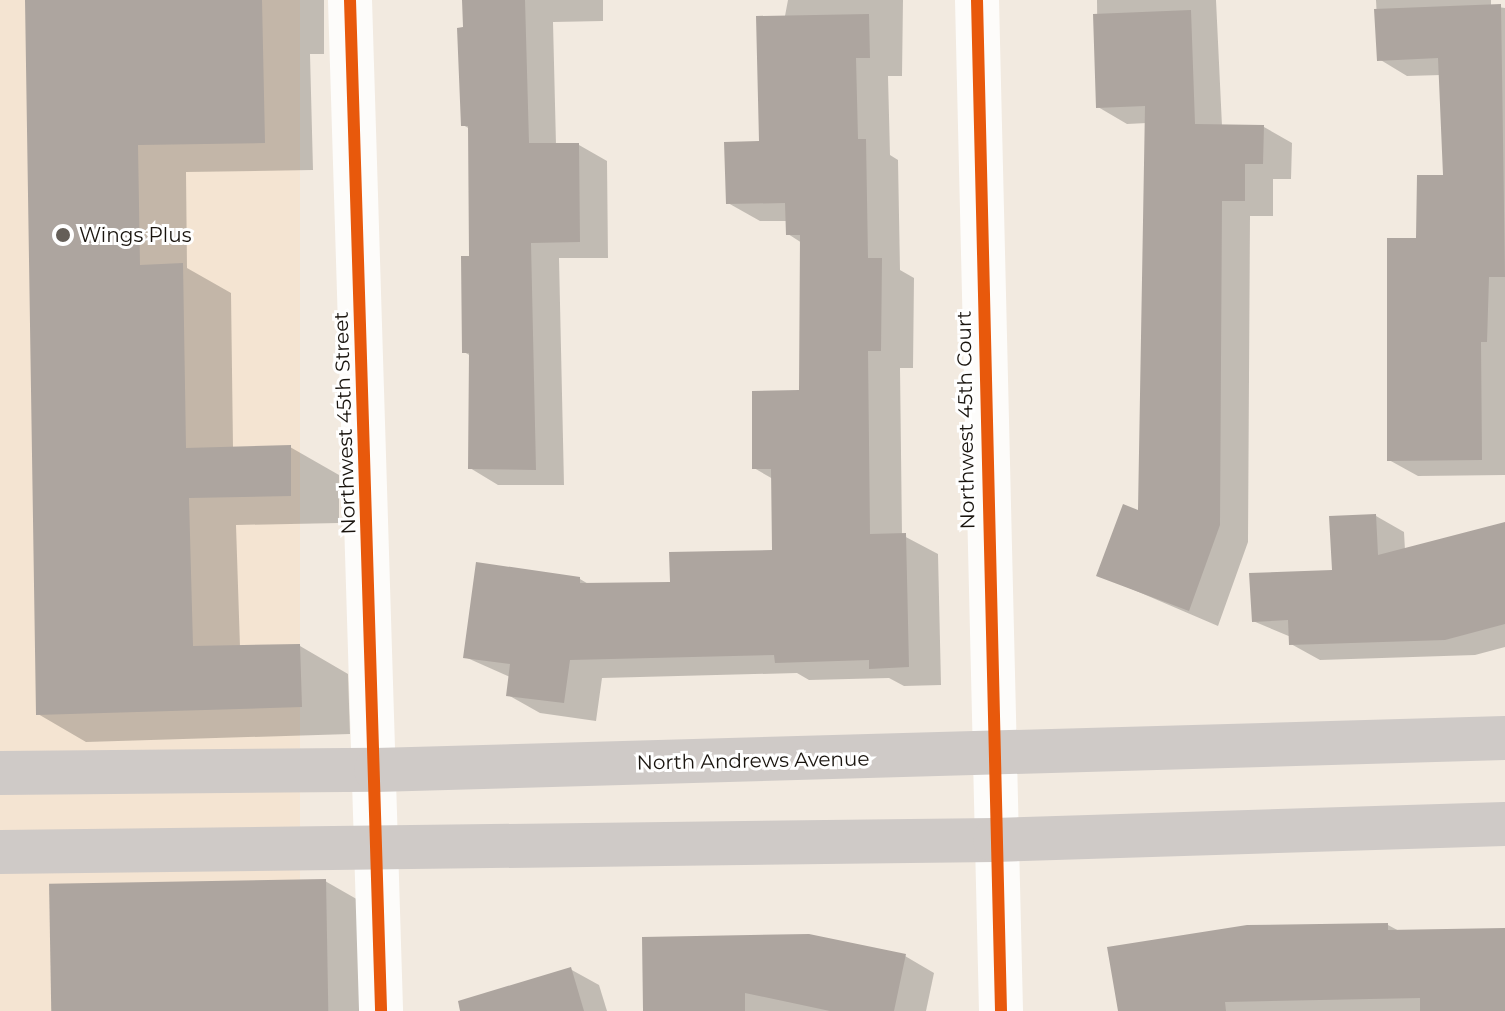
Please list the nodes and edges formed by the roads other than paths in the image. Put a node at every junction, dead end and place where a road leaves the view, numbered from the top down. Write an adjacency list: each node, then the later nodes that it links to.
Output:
1 (350, 0): 5 (street, Northwest 45th Street)
2 (977, 0): 4 (street, Northwest 45th Court)
3 (1505, 738): 4 (main road, North Andrews Avenue)
4 (994, 756): 5 (main road, North Andrews Avenue); 8 (street, Northwest 45th Court)
5 (376, 770): 6 (main road, North Andrews Avenue); 9 (street, Northwest 45th Street)
6 (0, 773)
7 (1505, 824): 8 (main road)
8 (995, 840): 9 (main road); 12 (street, Northwest 45th Court)
9 (378, 844): 10 (main road); 11 (street, Northwest 45th Street)
10 (0, 852)
11 (381, 1011)
12 (1001, 1011)

